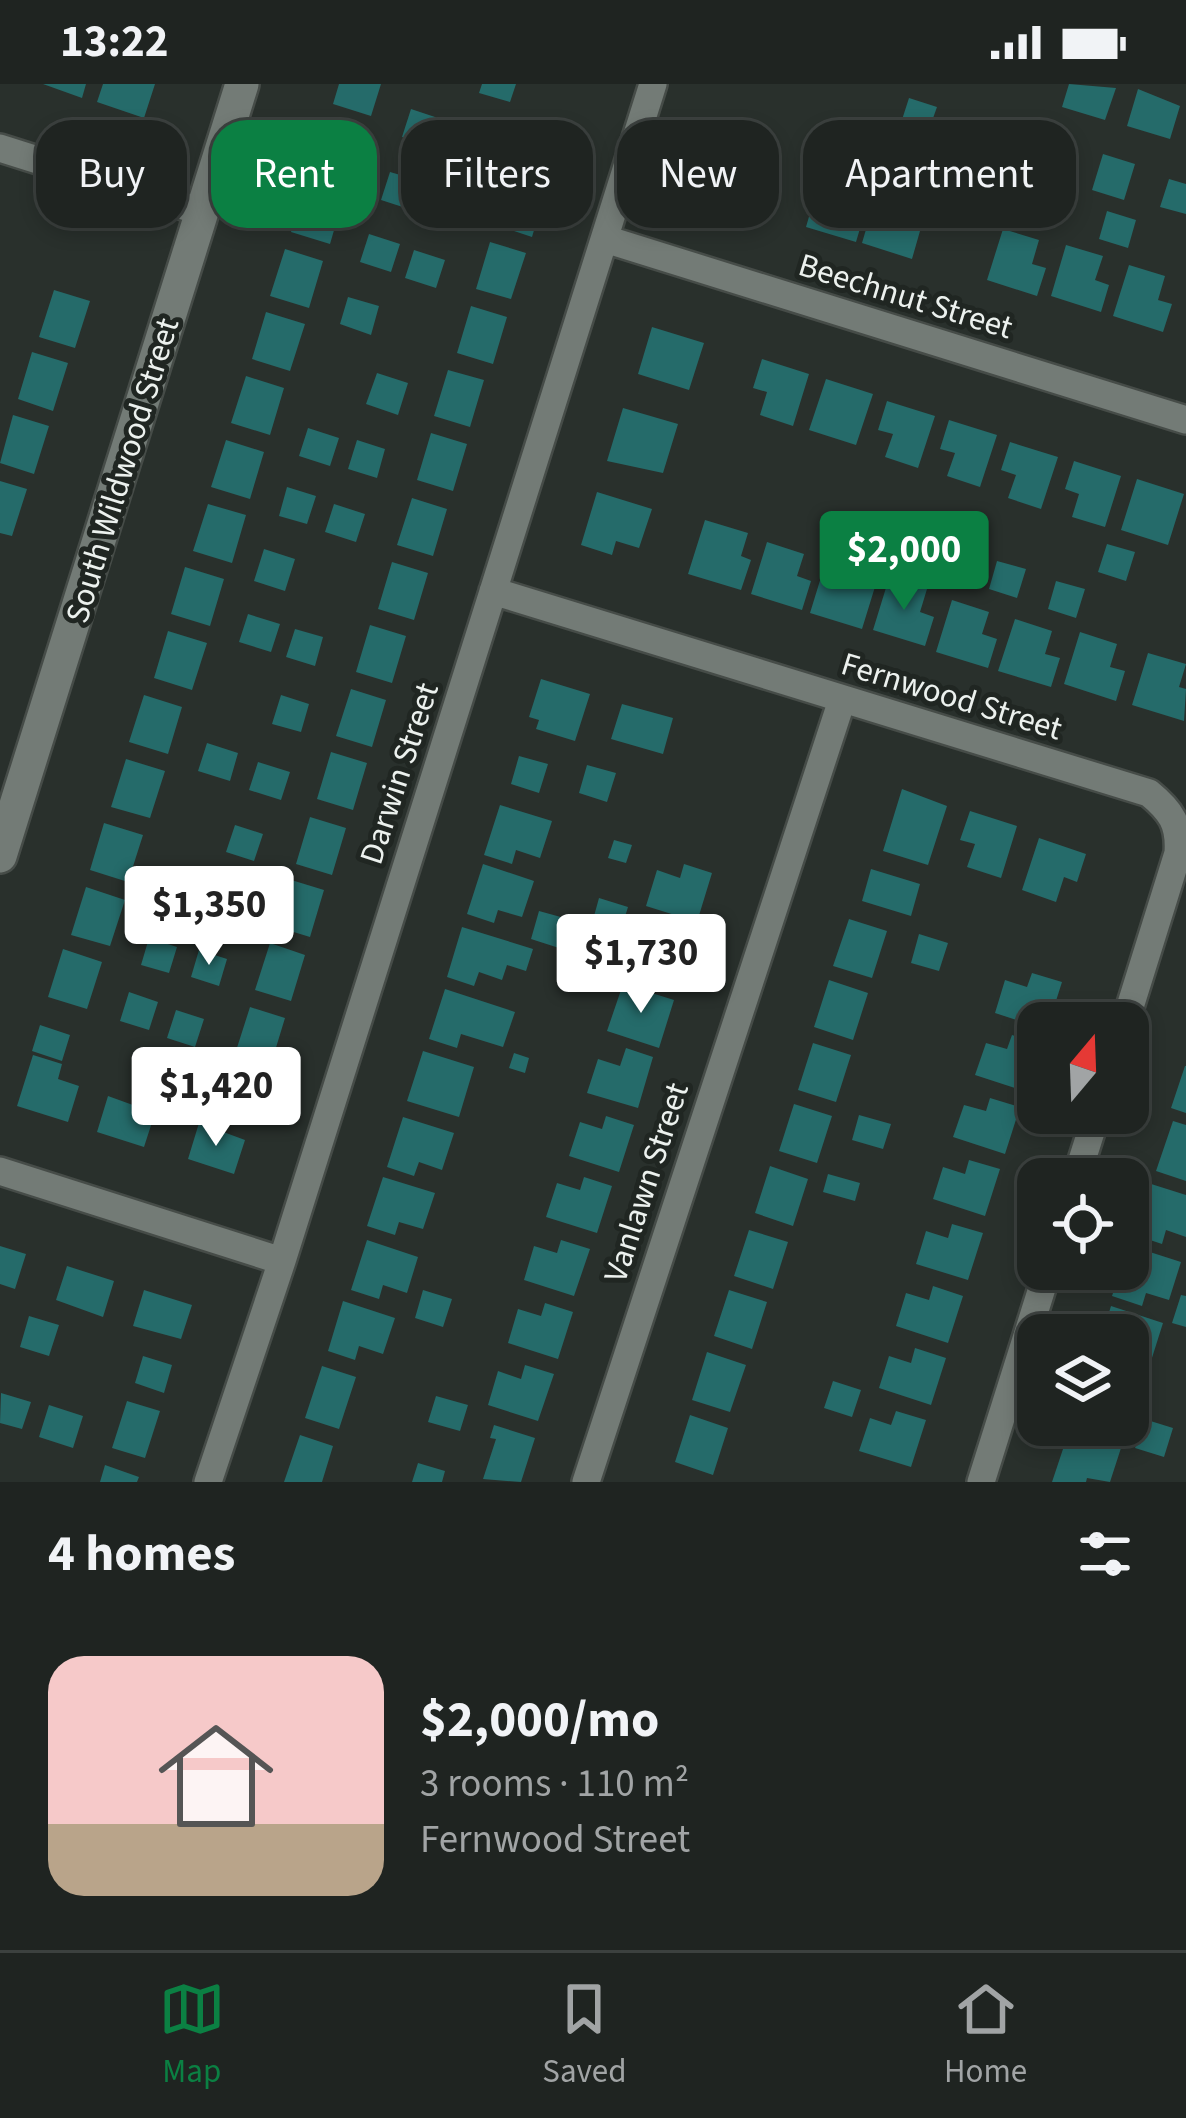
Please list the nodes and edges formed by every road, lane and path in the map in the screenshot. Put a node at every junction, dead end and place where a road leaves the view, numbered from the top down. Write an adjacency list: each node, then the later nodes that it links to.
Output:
1 (242, 84): 4 (street, South Wildwood Street)
2 (653, 84): 5 (street, Darwin Street)
3 (0, 148): 4 (street)
4 (202, 212): 9 (street, South Wildwood Street)
5 (604, 239): 6 (street, Beechnut Street); 7 (street, Darwin Street)
6 (1186, 420)
7 (494, 591): 8 (street, Fernwood Street); 12 (street, Darwin Street)
8 (842, 700): 10 (street, Fernwood Street); 15 (street, Vanlawn Street)
9 (0, 856)
10 (1132, 1002)
11 (0, 1171): 12 (street)
12 (282, 1262): 14 (street, Darwin Street)
13 (1041, 1290): 16 (street)
14 (208, 1482)
15 (586, 1482)
16 (980, 1482)

